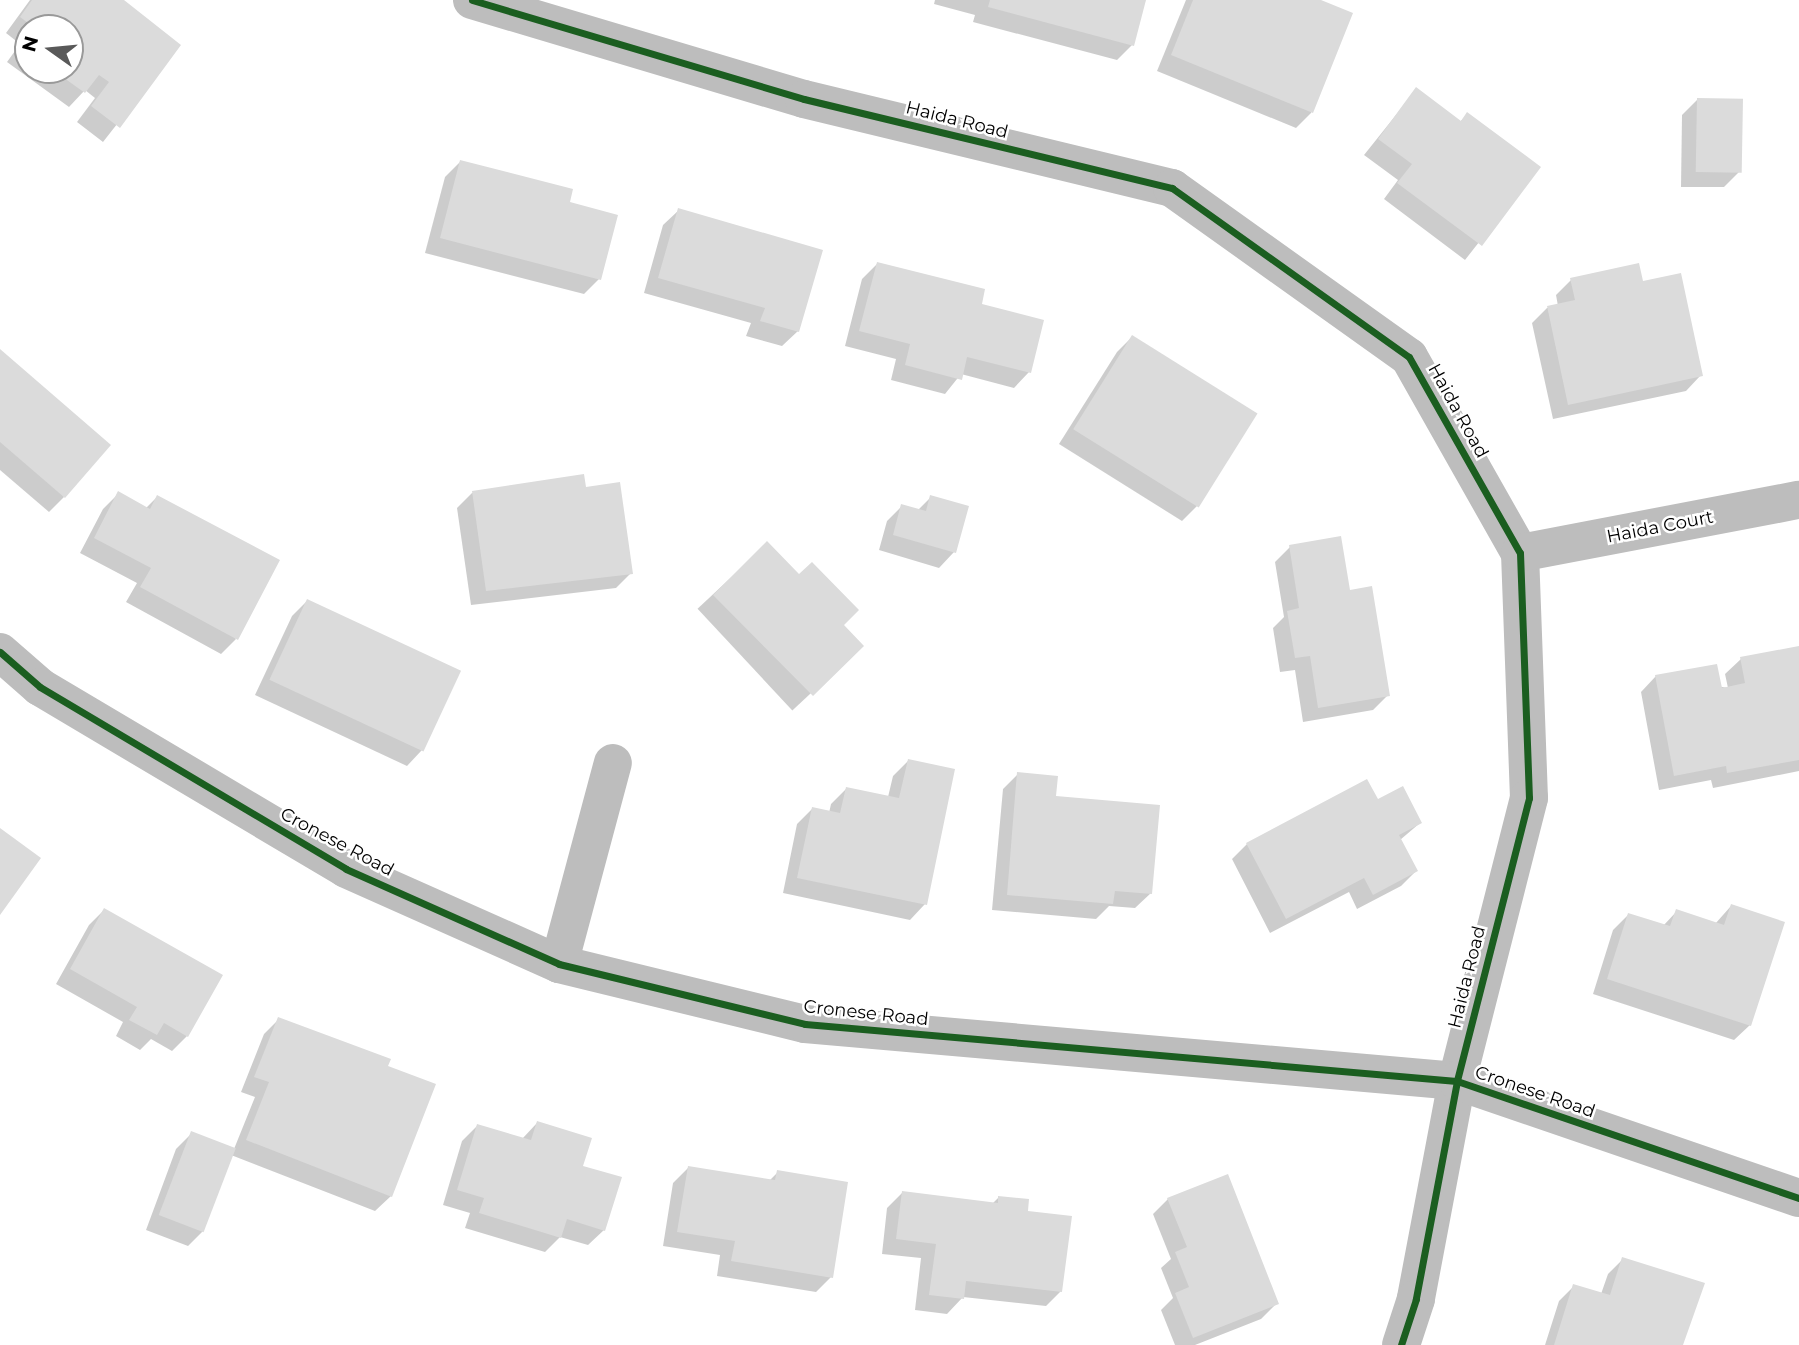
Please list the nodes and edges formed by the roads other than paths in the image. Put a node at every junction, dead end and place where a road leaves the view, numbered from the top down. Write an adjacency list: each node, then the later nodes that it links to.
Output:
1 (472, 0): 3 (street, Haida Road)
2 (1799, 500): 3 (street, Haida Court)
3 (1520, 553): 7 (street, Haida Road)
4 (0, 652): 6 (street, Cronese Road)
5 (613, 763): 6 (street)
6 (559, 964): 7 (street, Cronese Road)
7 (1457, 1082): 8 (street, Cronese Road); 9 (street, Haida Road)
8 (1799, 1198)
9 (1401, 1345)

